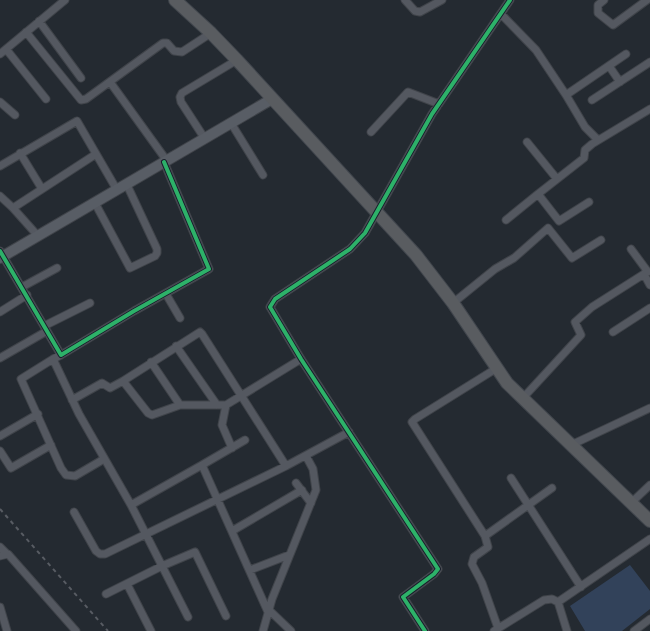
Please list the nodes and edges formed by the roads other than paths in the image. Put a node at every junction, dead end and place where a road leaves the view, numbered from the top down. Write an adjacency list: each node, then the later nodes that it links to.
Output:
1 (65, 0): 9 (street)
2 (175, 0): 11 (highway)
3 (405, 0): 4 (street)
4 (442, 0)
5 (510, 0): 8 (street)
6 (604, 0): 7 (street)
7 (647, 0)
8 (501, 14): 20 (street); 25 (street)
9 (39, 21): 10 (street); 17 (street)
10 (26, 32): 12 (street); 18 (street)
11 (211, 33): 14 (highway); 18 (street)
12 (3, 51): 21 (street)
13 (626, 54): 16 (street)
14 (237, 60): 22 (highway); 30 (street)
15 (650, 62): 19 (street)
16 (609, 66): 19 (street); 20 (street)
17 (82, 78)
18 (110, 82): 35 (street)
19 (620, 82): 23 (street)
20 (566, 95): 31 (street)
21 (46, 99)
22 (272, 99): 28 (street); 47 (highway)
23 (592, 100)
24 (0, 102): 27 (street)
25 (439, 104): 29 (street); 47 (street)
26 (650, 109): 31 (street)
27 (15, 115)
28 (231, 123): 30 (street); 37 (street)
29 (371, 132)
30 (205, 139): 35 (street)
31 (598, 140): 38 (street)
32 (527, 142): 38 (street)
33 (20, 153): 34 (street); 36 (street); 40 (street)
34 (96, 154): 40 (street); 41 (street)
35 (166, 162): 39 (street); 57 (street)
36 (0, 166)
37 (263, 175)
38 (557, 179): 42 (street)
39 (127, 184): 41 (street); 45 (street)
40 (42, 189): 46 (street)
41 (117, 190): 45 (street)
42 (538, 194): 44 (street); 48 (street)
43 (0, 196): 46 (street)
44 (590, 202)
45 (95, 203): 49 (street)
46 (13, 208): 49 (street)
47 (377, 211): 59 (highway); 70 (street)
48 (506, 220)
49 (38, 236): 52 (street)
50 (601, 240): 59 (street)
51 (631, 249): 54 (street)
52 (1, 255): 56 (street)
53 (57, 268): 56 (street)
54 (647, 272): 55 (street); 75 (street)
55 (650, 285)
56 (22, 286): 58 (street)
57 (166, 294): 63 (street); 67 (street)
58 (27, 295): 62 (street); 64 (street)
59 (453, 302): 72 (highway)
60 (90, 303): 64 (street)
61 (650, 308): 65 (street)
62 (0, 312)
63 (180, 318)
64 (45, 328): 67 (street); 68 (street)
65 (613, 332)
66 (176, 346): 71 (street); 74 (street); 78 (street)
67 (61, 355): 69 (street)
68 (0, 358)
69 (53, 359): 76 (street); 81 (street)
70 (301, 359): 74 (street); 82 (street)
71 (151, 362): 73 (street); 77 (street)
72 (497, 368): 75 (highway); 107 (street)
73 (123, 381): 76 (street); 77 (street)
74 (241, 395): 79 (street); 92 (street)
75 (522, 399): 86 (highway)
76 (72, 400): 90 (street)
77 (180, 405): 78 (street)
78 (217, 405): 79 (street)
79 (226, 405): 87 (street)
80 (650, 408): 86 (street)
81 (38, 414): 83 (street); 85 (street)
82 (349, 432): 89 (street); 129 (street)
83 (0, 436)
84 (245, 440): 87 (street)
85 (51, 445): 88 (street); 90 (street)
86 (571, 445): 99 (highway)
87 (232, 448): 91 (street)
88 (0, 451)
89 (306, 456): 92 (street); 100 (street)
90 (104, 459): 101 (street)
91 (202, 466): 98 (street); 101 (street)
92 (286, 466): 98 (street)
93 (511, 478): 102 (street)
94 (296, 483): 97 (street)
95 (650, 485): 99 (street)
96 (552, 488): 102 (street)
97 (302, 490): 100 (street); 105 (street)
98 (217, 499): 105 (street); 106 (street)
99 (632, 502): 104 (highway)
100 (311, 503): 111 (street)
101 (132, 505): 106 (street)
102 (528, 505): 107 (street); 115 (street)
103 (74, 512): 106 (street)
104 (650, 520)
105 (232, 531): 113 (street)
106 (146, 533): 112 (street)
107 (485, 536): 123 (street)
108 (650, 539): 115 (street)
109 (0, 547): 110 (street)
110 (3, 554): 125 (street)
111 (289, 555): 113 (street); 119 (street)
112 (162, 566): 114 (street); 120 (street); 121 (street)
113 (250, 570): 119 (street)
114 (127, 584): 116 (street); 126 (street)
115 (581, 587): 117 (street)
116 (106, 594)
117 (558, 602): 123 (street); 130 (street)
118 (0, 607): 124 (street)
119 (268, 611): 127 (street); 128 (street)
120 (226, 616)
121 (188, 617)
122 (650, 619): 131 (street)
123 (496, 630)
124 (7, 631)
125 (76, 631)
126 (151, 631)
127 (263, 631)
128 (291, 631)
129 (424, 631)
130 (567, 631)
131 (634, 631)

